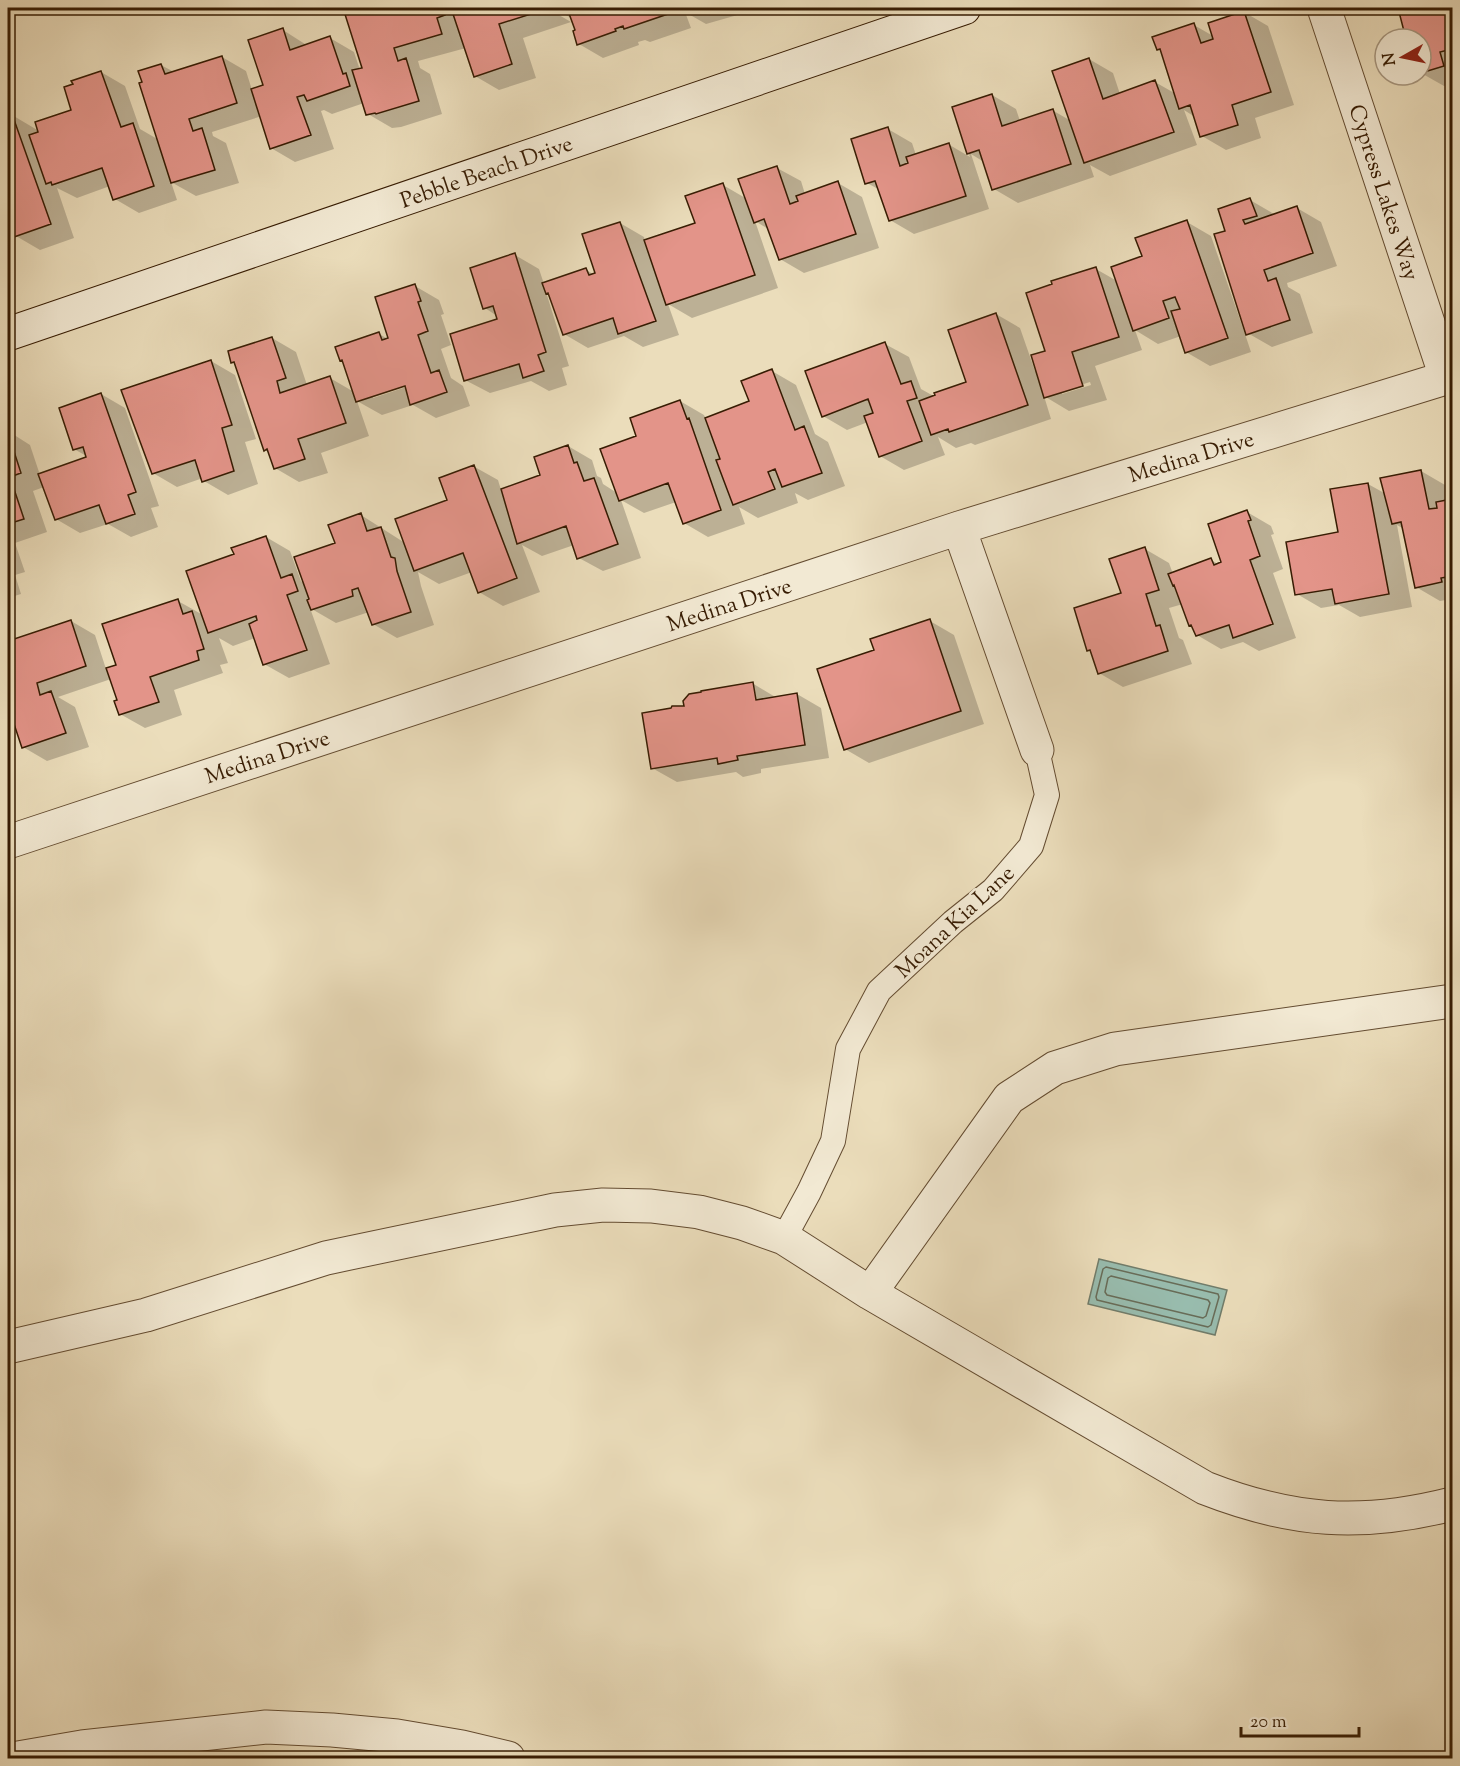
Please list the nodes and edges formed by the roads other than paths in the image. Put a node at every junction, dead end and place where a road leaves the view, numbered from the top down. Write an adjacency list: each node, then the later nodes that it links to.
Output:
1 (964, 8): 3 (street, Pebble Beach Drive)
2 (1324, 8): 4 (street, Cypress Lakes Way)
3 (8, 334)
4 (1449, 377): 5 (street, Medina Drive)
5 (959, 528): 6 (street, Moana Kia Lane); 7 (street, Medina Drive)
6 (1037, 750): 9 (lane, Moana Kia Lane)
7 (8, 842)
8 (1452, 1001): 10 (street)
9 (784, 1238): 10 (street); 11 (street)
10 (870, 1293): 12 (street)
11 (8, 1347)
12 (1452, 1504)
13 (18, 1758): 14 (street)
14 (508, 1758)

